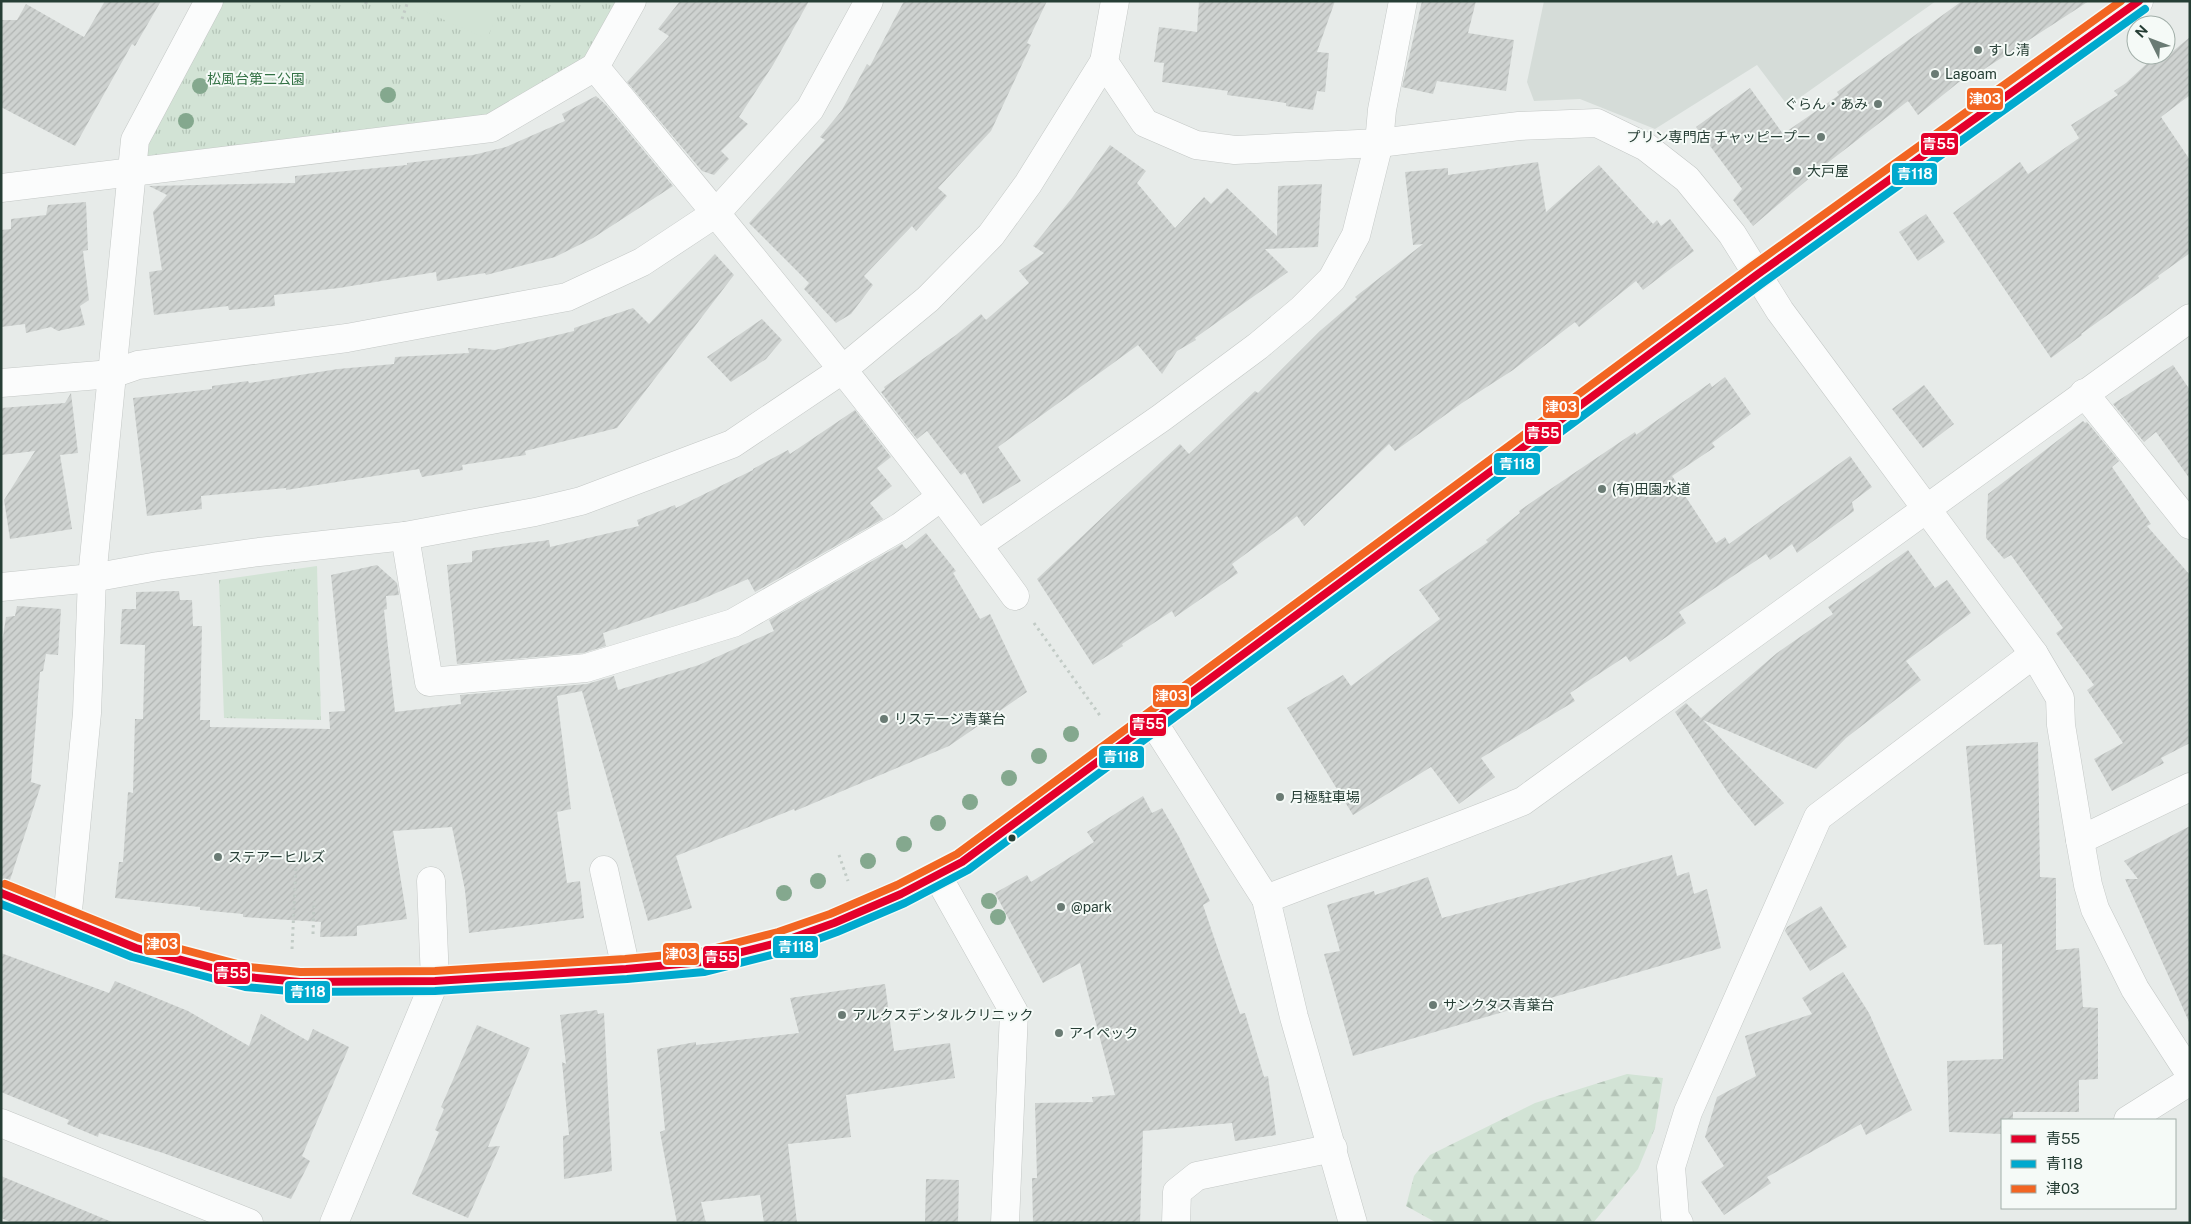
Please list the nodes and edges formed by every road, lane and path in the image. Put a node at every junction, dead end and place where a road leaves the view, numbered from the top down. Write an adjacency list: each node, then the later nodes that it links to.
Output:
1 (209, 1): 12 (street)
2 (632, 1): 10 (street)
3 (869, 1): 14 (street)
4 (1115, 1): 9 (street)
5 (1403, 1): 11 (street)
6 (2139, 1): 15 (street)
7 (408, 4): 8 (path)
8 (402, 19)
9 (1104, 62): 11 (street); 17 (street)
10 (595, 67): 12 (street); 14 (street)
11 (1379, 143): 15 (street); 25 (street)
12 (132, 173): 13 (street); 18 (street)
13 (1, 188)
14 (716, 213): 17 (street); 18 (street)
15 (1758, 274): 22 (street); 30 (street)
16 (2190, 318): 20 (street)
17 (842, 370): 21 (street); 24 (street)
18 (112, 374): 19 (street); 26 (street)
19 (1, 383)
20 (2084, 393): 22 (street); 23 (street)
21 (941, 497): 24 (street); 25 (street)
22 (1928, 508): 29 (street); 41 (street)
23 (2190, 525)
24 (406, 536): 26 (street)
25 (978, 545): 28 (street)
26 (92, 578): 27 (street); 43 (street)
27 (1, 587)
28 (1014, 596): 31 (path)
29 (2034, 654): 33 (street); 58 (street)
30 (1153, 722): 37 (street); 41 (street)
31 (1105, 723)
32 (2190, 787): 33 (street)
33 (2080, 840): 48 (street)
34 (839, 855): 39 (path)
35 (296, 867): 45 (path)
36 (604, 870): 46 (street)
37 (937, 875): 46 (street); 55 (street)
38 (431, 881): 47 (street)
39 (851, 888)
40 (1, 894): 43 (street)
41 (1266, 899): 52 (street)
42 (314, 901): 44 (path)
43 (67, 921): 47 (street)
44 (313, 934)
45 (292, 955)
46 (626, 969): 47 (street)
47 (435, 981): 54 (street)
48 (2185, 1057)
49 (2190, 1081): 50 (street)
50 (2130, 1119)
51 (1, 1123): 53 (street)
52 (1333, 1148): 56 (street); 57 (street)
53 (249, 1223)
54 (334, 1223)
55 (1005, 1223)
56 (1176, 1223)
57 (1353, 1223)
58 (1679, 1223)

